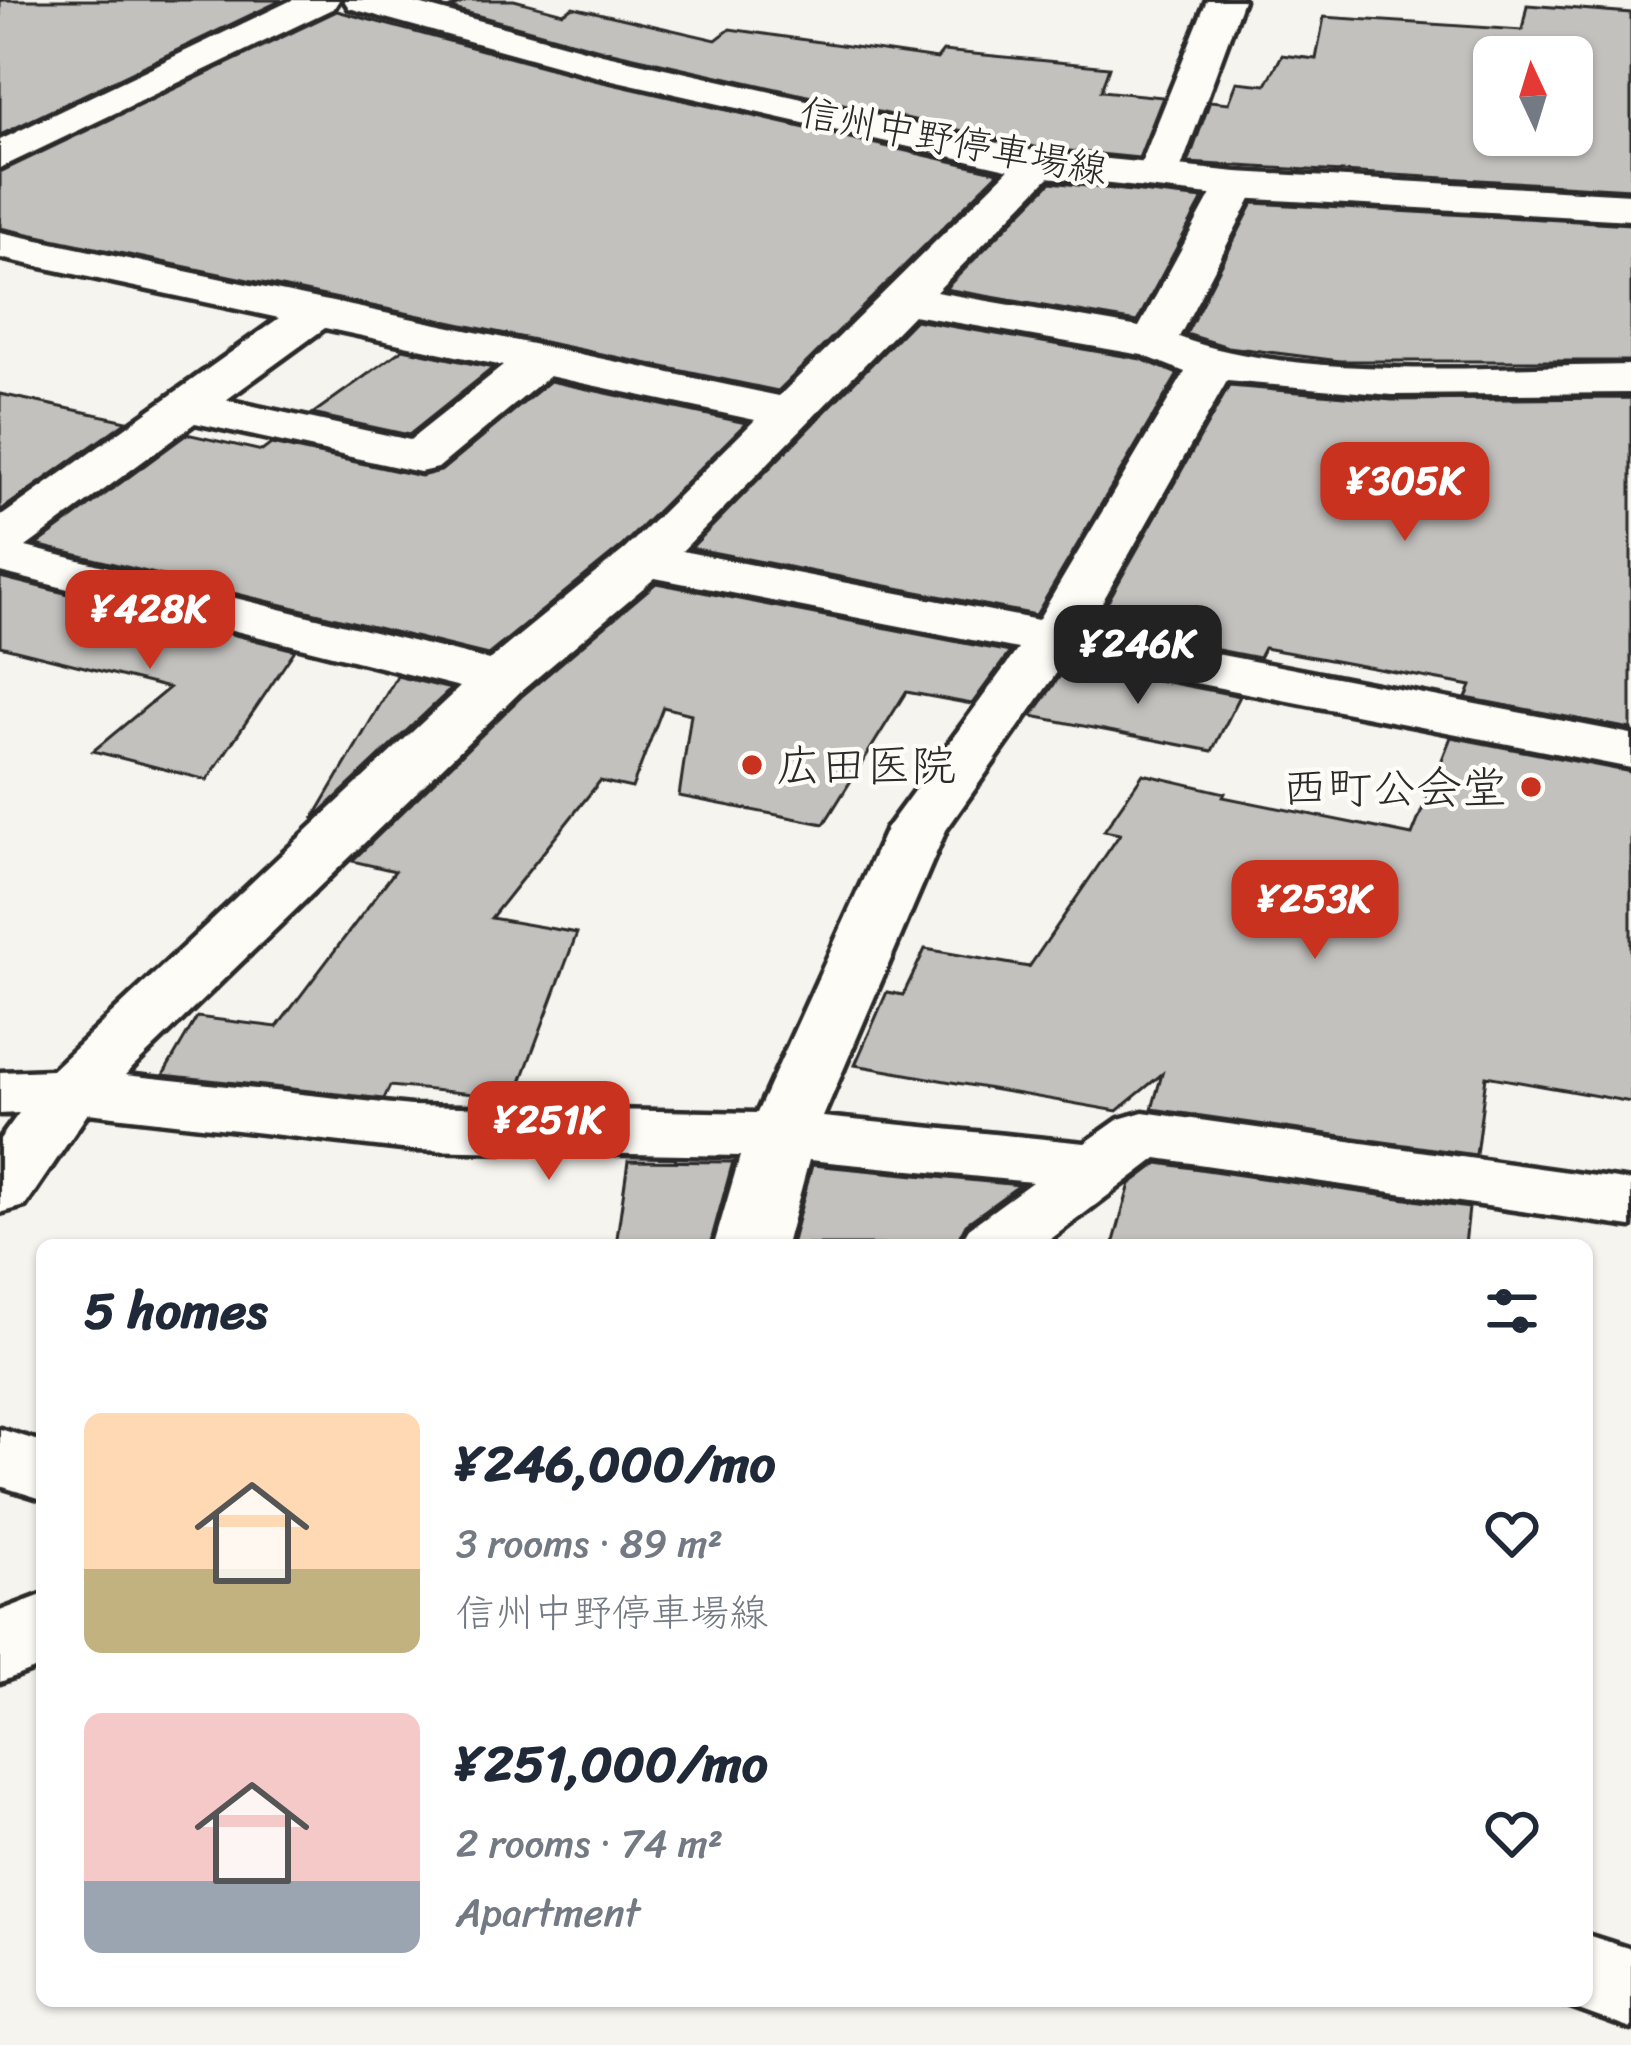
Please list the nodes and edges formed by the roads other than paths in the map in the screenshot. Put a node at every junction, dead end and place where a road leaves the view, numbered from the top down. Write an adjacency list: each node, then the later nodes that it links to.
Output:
1 (322, 0): 4 (street)
2 (362, 0): 5 (street, 信州中野停車場線)
3 (1225, 0): 6 (street)
4 (0, 156)
5 (1038, 164): 6 (street, 信州中野停車場線); 10 (street)
6 (1157, 176): 7 (street, 信州中野停車場線)
7 (1237, 185): 8 (street, 信州中野停車場線); 12 (street)
8 (1631, 207)
9 (0, 245): 11 (street)
10 (904, 300): 12 (street); 17 (street)
11 (316, 313): 13 (street); 16 (street)
12 (1153, 343): 14 (street)
13 (539, 361): 16 (street); 17 (street)
14 (1212, 366): 15 (street); 21 (street)
15 (1631, 379)
16 (185, 406): 18 (street)
17 (789, 413): 20 (street)
18 (0, 541)
19 (0, 556): 22 (street)
20 (644, 560): 21 (street); 22 (street)
21 (1053, 639): 23 (street); 26 (street)
22 (500, 680): 24 (street)
23 (1631, 751)
24 (70, 1090): 25 (street); 26 (street); 28 (street)
25 (0, 1093)
26 (781, 1135): 27 (street); 30 (street)
27 (1101, 1166): 29 (street); 31 (street)
28 (0, 1190)
29 (1631, 1204)
30 (752, 1239)
31 (1003, 1239)
32 (0, 1457): 33 (street)
33 (36, 1469)
34 (36, 1630): 35 (street)
35 (0, 1650)
36 (1593, 1976): 37 (street)
37 (1631, 1989)

